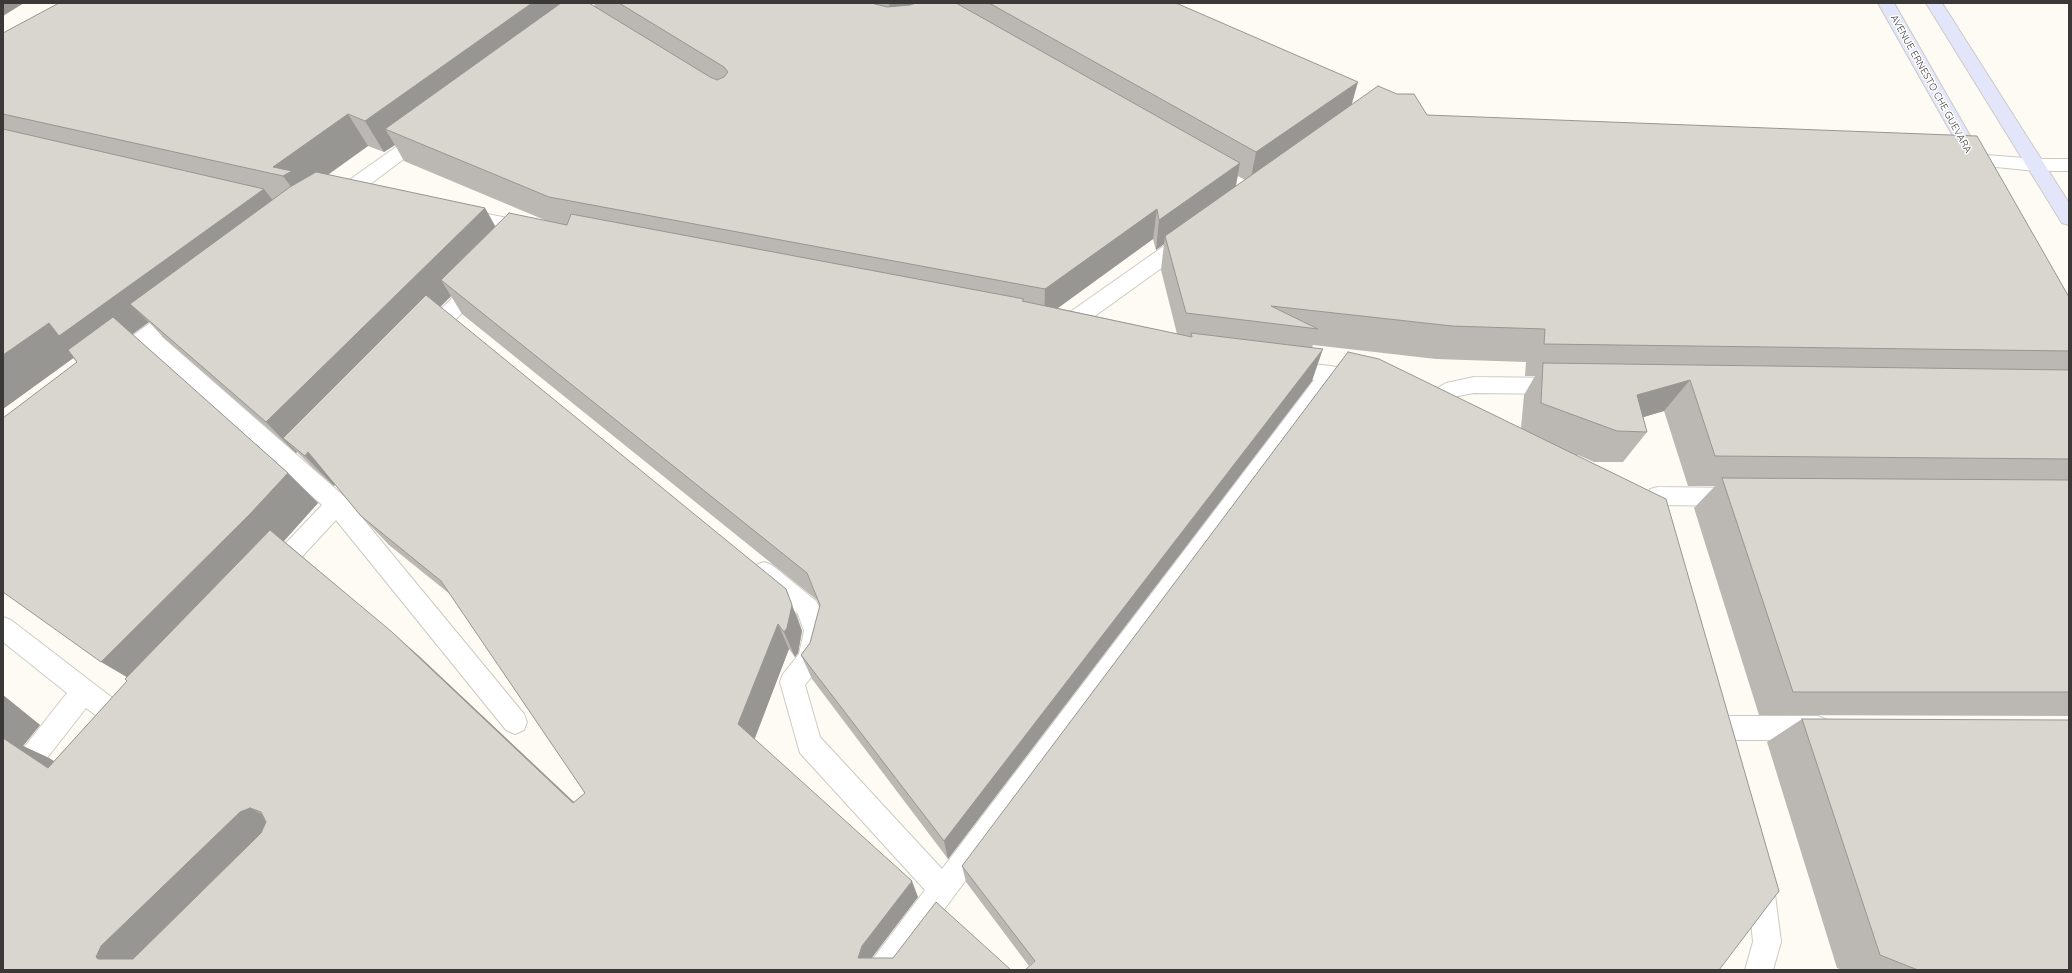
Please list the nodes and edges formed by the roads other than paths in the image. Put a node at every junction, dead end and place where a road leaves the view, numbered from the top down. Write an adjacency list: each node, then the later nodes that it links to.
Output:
1 (1886, 3): 5 (main road, AVENUE ERNESTO CHE GUEVARA)
2 (1934, 3): 6 (main road)
3 (433, 128): 9 (street)
4 (1942, 158): 5 (street)
5 (1974, 160): 6 (street); 8 (main road, AVENUE ERNESTO CHE GUEVARA)
6 (2036, 165): 7 (street); 13 (main road)
7 (2069, 165)
8 (1987, 180)
9 (344, 194): 10 (street); 11 (street)
10 (368, 198)
11 (320, 209)
12 (446, 213): 15 (street)
13 (2069, 218)
14 (1200, 230): 20 (street)
15 (515, 246)
16 (492, 269): 18 (street)
17 (196, 299): 21 (street)
18 (448, 314): 19 (street); 22 (street)
19 (466, 329)
20 (1082, 335)
21 (147, 336): 24 (street); 33 (street)
22 (414, 349)
23 (1268, 367): 25 (street)
24 (103, 369)
25 (1331, 374): 26 (street); 44 (street)
26 (1377, 383)
27 (1578, 386): 29 (street)
28 (1413, 393): 29 (street)
29 (1434, 400): 30 (street)
30 (1454, 411)
31 (1753, 497): 32 (street)
32 (1655, 501)
33 (337, 504): 35 (street); 39 (street)
34 (747, 558): 44 (street)
35 (257, 589)
36 (3, 628): 37 (street)
37 (84, 691): 38 (street); 42 (street)
38 (149, 702)
39 (515, 722)
40 (1841, 728): 41 (street)
41 (1723, 730)
42 (3, 794)
43 (1756, 857): 46 (street)
44 (942, 890): 45 (street)
45 (882, 970)
46 (1759, 970)

